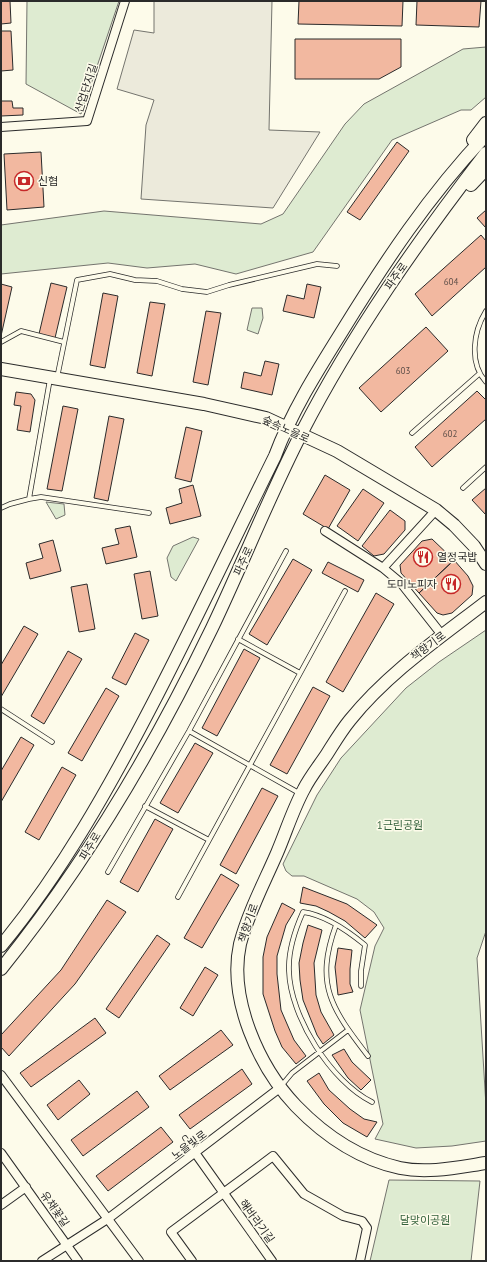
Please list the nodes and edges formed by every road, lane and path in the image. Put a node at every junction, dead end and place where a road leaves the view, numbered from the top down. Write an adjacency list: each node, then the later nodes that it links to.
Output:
1 (125, 1): 3 (street, 산업단지길)
2 (486, 123): 7 (main road)
3 (1, 127)
4 (486, 135): 7 (main road, 파주로)
5 (486, 153): 8 (main road, 파주로)
6 (486, 168): 8 (main road)
7 (405, 233): 17 (main road, 파주로)
8 (414, 251): 19 (main road, 파주로)
9 (337, 266): 12 (lane)
10 (486, 311): 14 (lane)
11 (1, 342): 12 (lane)
12 (64, 342): 15 (lane)
13 (1, 369): 15 (main road, 숲속노을로)
14 (479, 374): 16 (lane); 18 (lane)
15 (54, 378): 17 (main road, 숲속노을로); 22 (lane)
16 (486, 382)
17 (285, 427): 19 (main road, 숲속노을로); 45 (main road, 파주로)
18 (412, 433)
19 (301, 435): 24 (main road, 숲속노을로); 46 (main road, 파주로)
20 (486, 467): 21 (lane)
21 (463, 488)
22 (29, 499): 23 (lane); 25 (lane)
23 (1, 508)
24 (436, 510): 28 (main road, 숲속노을로); 29 (street)
25 (149, 513)
26 (325, 531): 29 (street)
27 (286, 551): 33 (lane)
28 (486, 564)
29 (382, 568): 32 (street)
30 (345, 591): 34 (lane)
31 (486, 602): 32 (main road, 책향기로)
32 (442, 635): 39 (main road, 책향기로)
33 (238, 639): 34 (lane); 36 (lane)
34 (300, 673): 38 (lane)
35 (1, 709): 37 (lane)
36 (188, 731): 38 (lane); 40 (lane)
37 (52, 742)
38 (251, 765): 39 (lane); 41 (lane)
39 (302, 794): 52 (main road, 책향기로)
40 (145, 806): 41 (lane); 42 (lane)
41 (209, 840): 43 (lane)
42 (108, 872)
43 (178, 897)
44 (336, 925): 47 (lane); 48 (lane); 49 (lane)
45 (1, 946)
46 (1, 968)
47 (361, 986)
48 (348, 1030): 49 (lane); 50 (lane)
49 (320, 1051): 52 (lane); 53 (lane)
50 (368, 1056)
51 (1, 1075): 61 (street)
52 (280, 1087): 56 (street, 노을빛로); 57 (main road, 책향기로)
53 (372, 1102)
54 (185, 1138): 56 (lane)
55 (1, 1153): 58 (street, 유채꽃길)
56 (196, 1154): 59 (street, 해바라기길); 61 (street, 노을빛로)
57 (486, 1164)
58 (26, 1187): 60 (street, 유채꽃길); 62 (street, 유채꽃길)
59 (224, 1193): 66 (street); 67 (street, 해바라기길); 68 (street)
60 (1, 1205)
61 (109, 1218): 62 (street, 유채꽃길); 65 (street)
62 (66, 1244): 63 (street, 유채꽃길); 64 (street, 유채꽃길)
63 (42, 1261)
64 (78, 1261)
65 (139, 1261)
66 (192, 1261)
67 (272, 1261)
68 (360, 1261)

